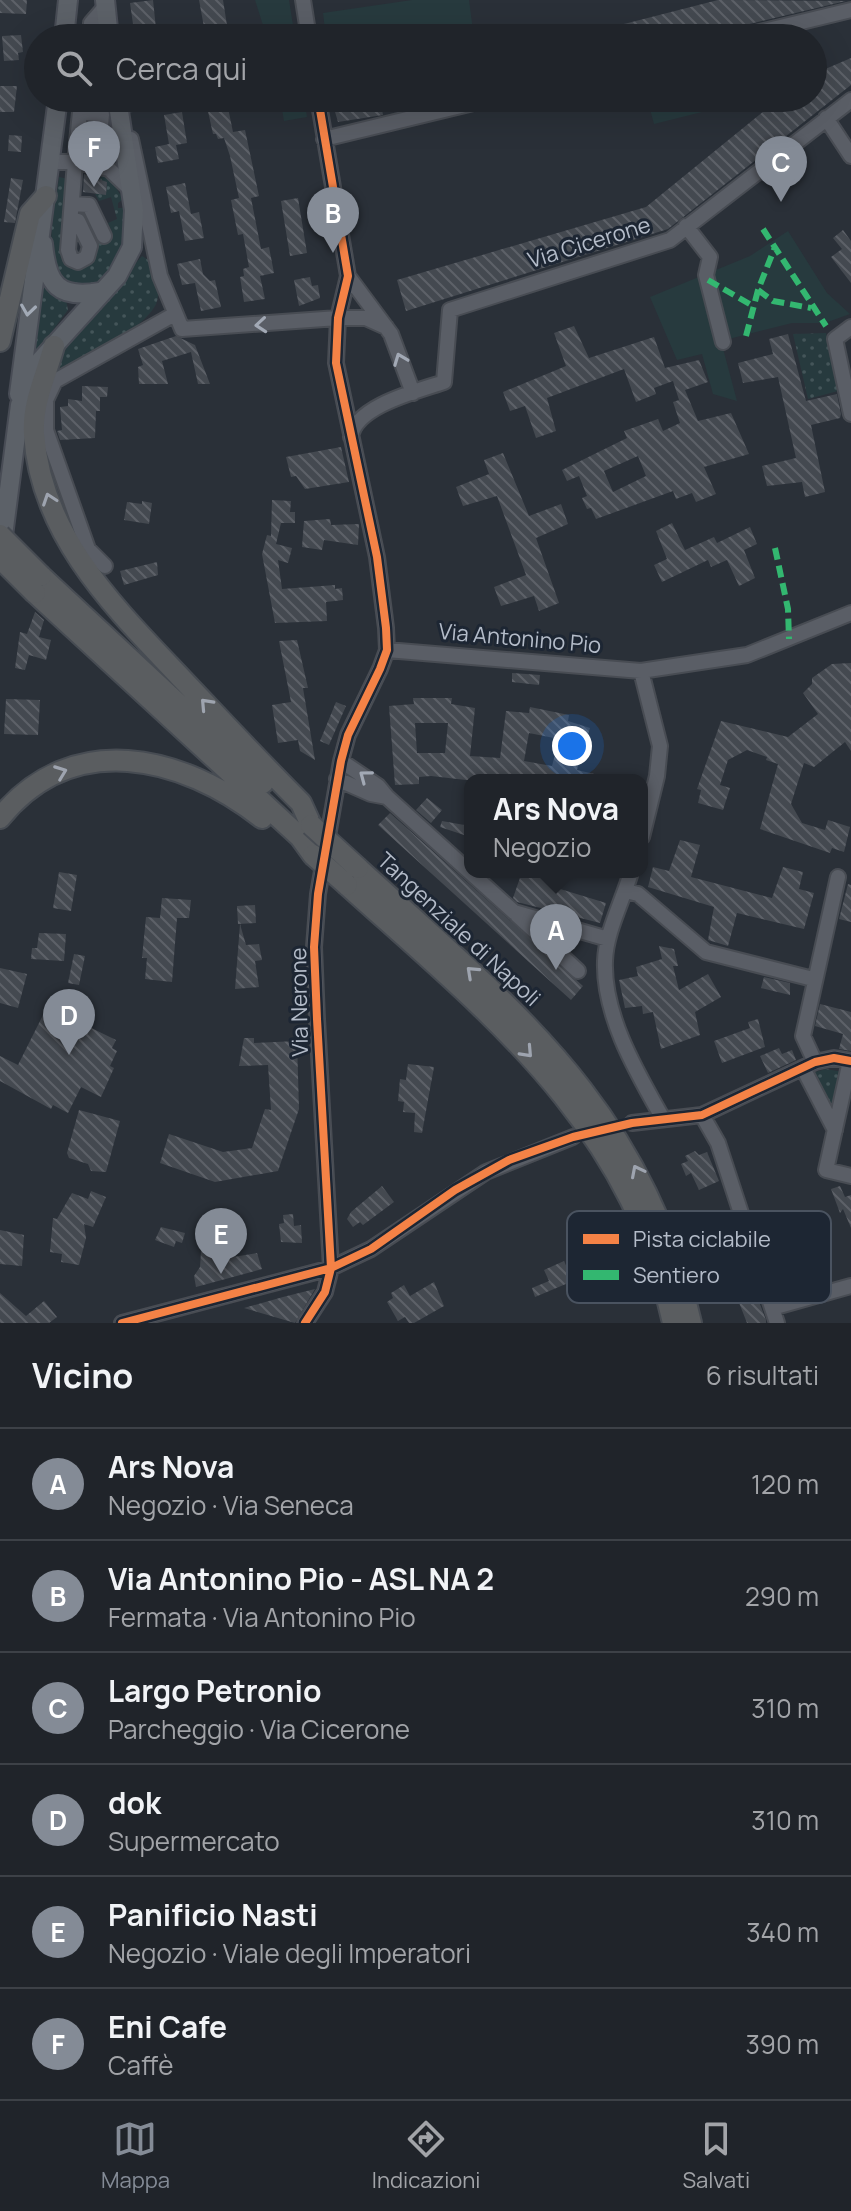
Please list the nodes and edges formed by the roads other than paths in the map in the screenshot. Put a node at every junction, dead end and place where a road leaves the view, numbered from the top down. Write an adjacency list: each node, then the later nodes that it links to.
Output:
1 (68, 0): 5 (main road)
2 (303, 0): 8 (street)
3 (105, 4): 6 (street); 7 (main road)
4 (851, 10): 9 (street)
5 (65, 24)
6 (91, 24)
7 (107, 24)
8 (307, 24)
9 (793, 24)
10 (851, 100): 18 (street, Via Cicerone)
11 (56, 112): 21 (main road)
12 (80, 112): 22 (street)
13 (111, 112): 23 (street)
14 (114, 112): 24 (main road)
15 (116, 112): 33 (street)
16 (320, 112): 19 (street)
17 (436, 112): 19 (street)
18 (826, 118): 20 (street); 28 (street, Via Cicerone)
19 (324, 139): 31 (street)
20 (851, 156)
21 (51, 162): 22 (street); 25 (main road)
22 (75, 162): 23 (street); 26 (street)
23 (97, 164): 24 (street)
24 (130, 189): 32 (main road)
25 (46, 196): 29 (main road); 37 (highway)
26 (72, 204): 27 (street); 30 (street)
27 (71, 220)
28 (686, 226): 38 (street); 41 (street, Via Cicerone)
29 (42, 233): 32 (main road); 43 (main road, one-way to 43)
30 (104, 236)
31 (348, 276): 34 (street); 35 (street)
32 (100, 292): 40 (main road)
33 (173, 315): 34 (street, one-way to 33); 49 (street)
34 (338, 318): 35 (street); 39 (street)
35 (386, 327): 39 (street); 41 (street, one-way to 35)
36 (851, 327): 45 (street)
37 (0, 341)
38 (723, 342)
39 (335, 343): 42 (street)
40 (54, 346): 43 (main road); 59 (highway, one-way to 40)
41 (413, 393): 44 (street)
42 (342, 398): 44 (street); 46 (street)
43 (20, 405): 48 (main road)
44 (368, 412): 46 (street)
45 (851, 414)
46 (350, 442): 52 (street)
47 (0, 535): 50 (highway, Tangenziale di Napoli, bridge)
48 (0, 560): 50 (highway, Tangenziale di Napoli, bridge)
49 (105, 566)
50 (38, 585): 59 (highway, Tangenziale di Napoli); 60 (highway, Tangenziale di Napoli)
51 (851, 613): 53 (street, Via Antonino Pio)
52 (387, 650): 53 (street, Via Antonino Pio); 54 (street, Via Nerone)
53 (641, 671): 57 (street)
54 (341, 761): 55 (street, Via Nerone); 56 (street, one-way to 54)
55 (337, 779): 56 (street); 82 (street, Via Nerone)
56 (387, 797): 61 (street)
57 (648, 813)
58 (0, 818): 60 (highway, one-way to 60)
59 (311, 825): 62 (highway, Tangenziale di Napoli, bridge)
60 (313, 855): 62 (highway, Tangenziale di Napoli, bridge)
61 (464, 867)
62 (352, 877): 79 (highway, Tangenziale di Napoli, one-way to 79); 80 (highway, Tangenziale di Napoli, one-way to 62)
63 (838, 877): 70 (street)
64 (476, 878): 67 (street)
65 (629, 878): 66 (street)
66 (626, 891): 68 (street); 70 (street)
67 (514, 912): 68 (street); 69 (street)
68 (608, 939): 74 (street)
69 (578, 971)
70 (813, 979): 72 (street)
71 (850, 1061): 72 (street); 76 (street)
72 (809, 1065): 73 (street); 76 (street)
73 (702, 1115): 74 (street); 81 (street)
74 (662, 1117): 75 (street)
75 (632, 1123)
76 (835, 1130): 78 (street)
77 (573, 1137): 82 (street)
78 (851, 1176)
79 (635, 1211)
80 (655, 1211)
81 (740, 1211)
82 (331, 1268): 90 (street); 91 (street)
83 (851, 1286): 84 (street)
84 (831, 1292)
85 (667, 1303): 92 (highway, Tangenziale di Napoli, one-way to 92)
86 (685, 1303): 93 (highway, Tangenziale di Napoli, one-way to 86)
87 (770, 1303): 89 (street)
88 (790, 1303): 89 (street)
89 (772, 1308): 94 (street)
90 (122, 1323)
91 (305, 1323)
92 (673, 1323)
93 (691, 1323)
94 (777, 1323)

